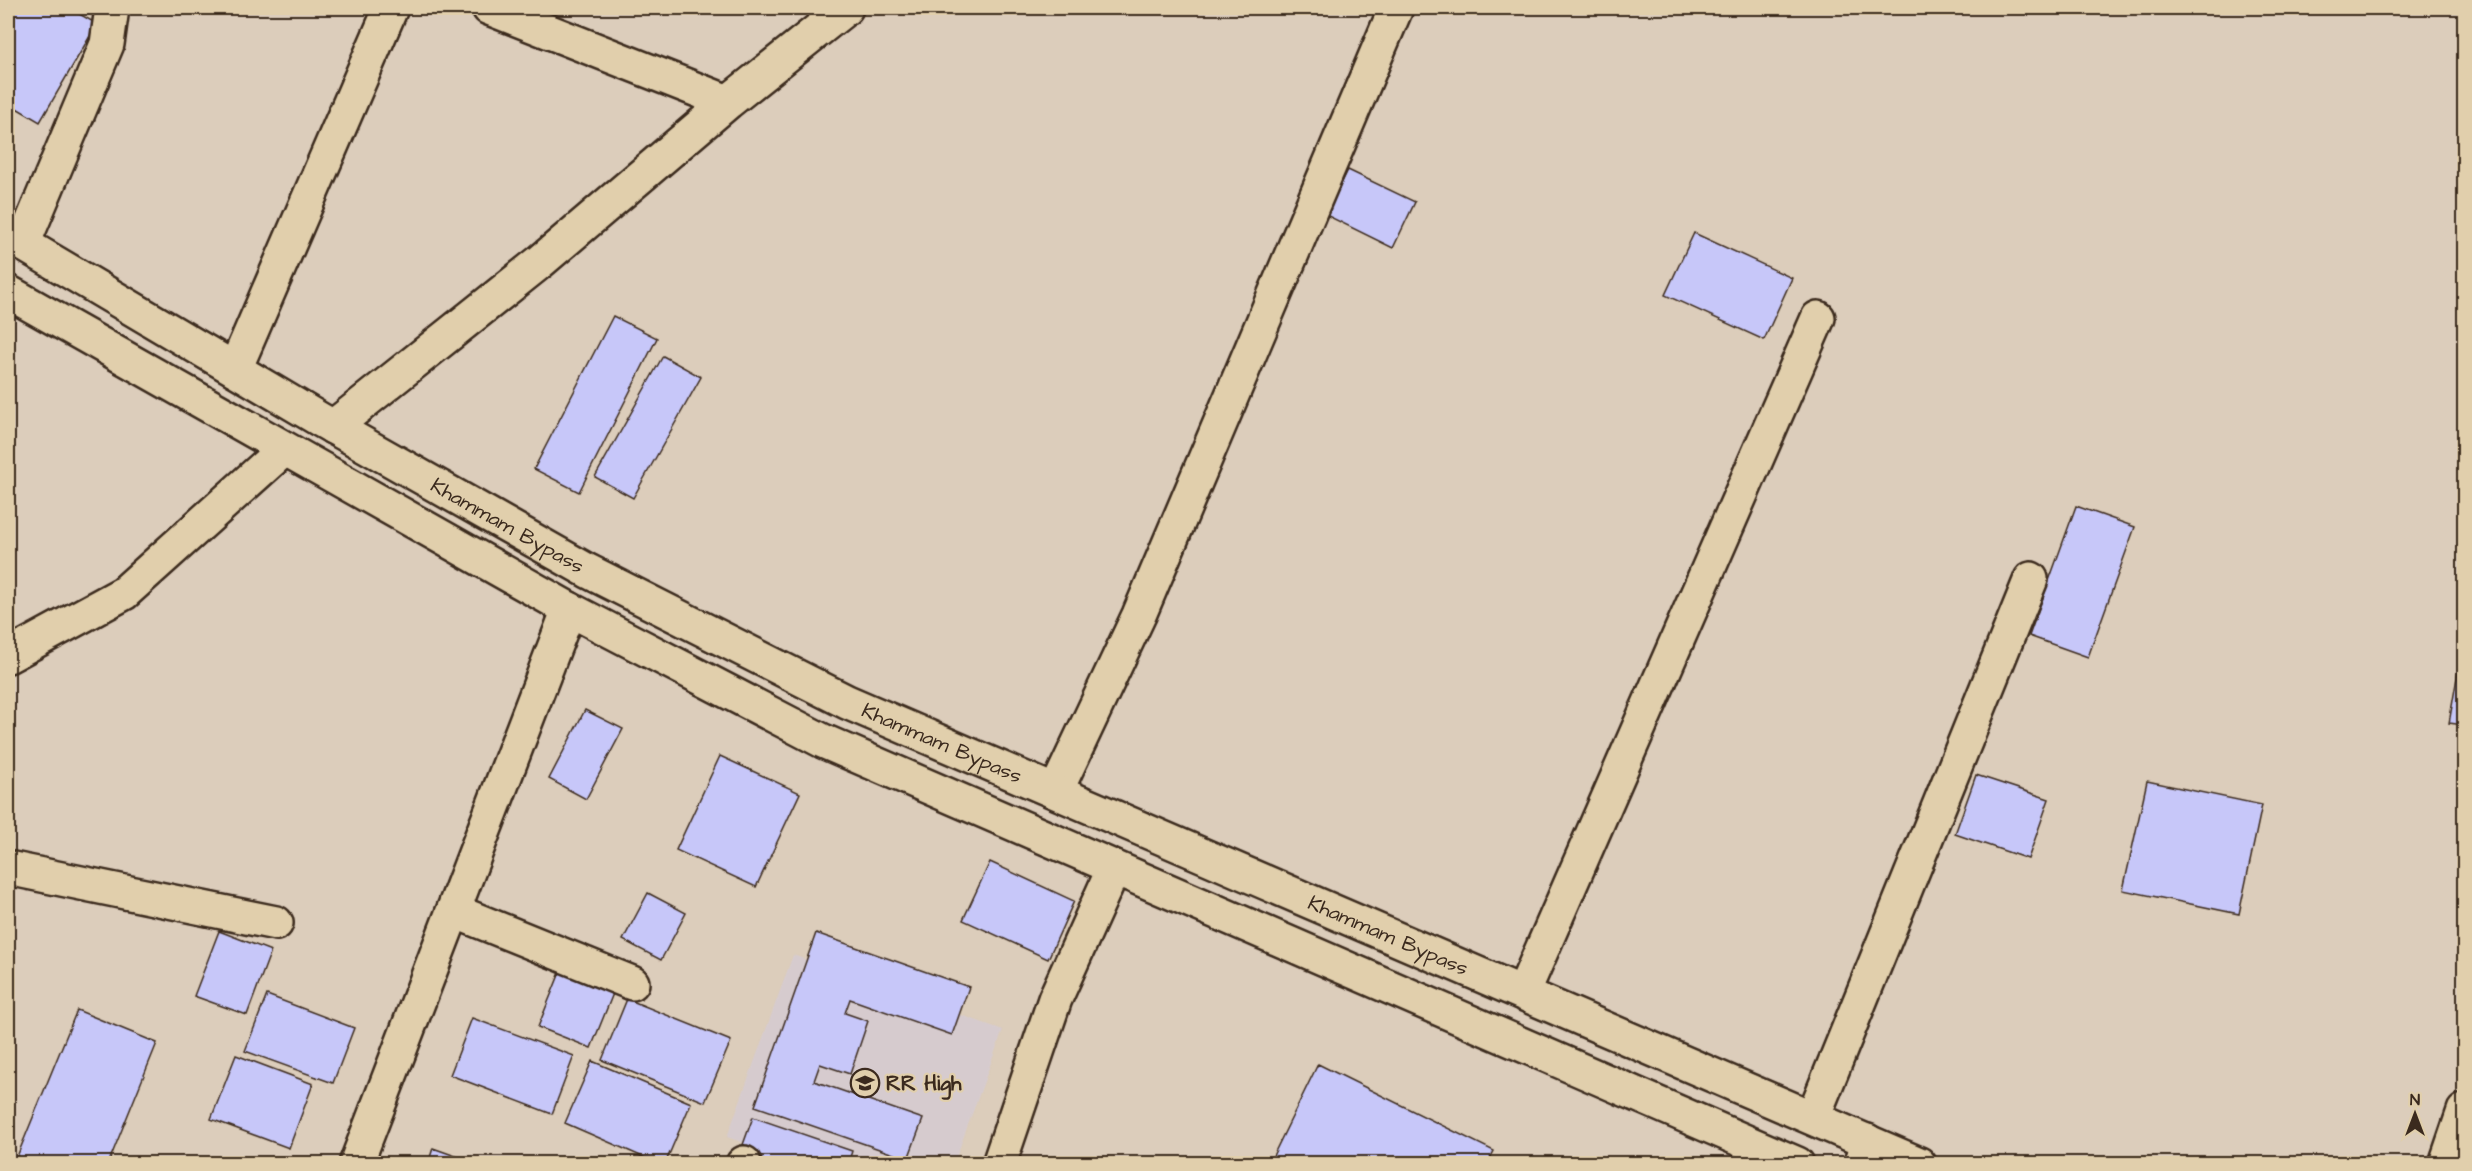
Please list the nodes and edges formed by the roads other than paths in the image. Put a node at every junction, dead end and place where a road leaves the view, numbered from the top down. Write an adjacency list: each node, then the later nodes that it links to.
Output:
1 (112, 8): 7 (main road)
2 (391, 8): 10 (main road)
3 (489, 8): 6 (main road)
4 (846, 8): 6 (main road)
5 (1396, 8): 16 (main road)
6 (728, 102): 11 (main road)
7 (15, 239): 10 (main road, Khammam Bypass)
8 (8, 292): 12 (main road, Khammam Bypass)
9 (1818, 318): 22 (main road)
10 (235, 369): 11 (main road, Khammam Bypass)
11 (333, 427): 16 (main road, Khammam Bypass)
12 (283, 450): 14 (main road, Khammam Bypass); 15 (main road)
13 (2031, 579): 24 (main road)
14 (569, 609): 18 (main road, Khammam Bypass); 19 (main road)
15 (8, 656)
16 (1056, 791): 22 (main road, Khammam Bypass)
17 (8, 868): 20 (main road)
18 (1114, 868): 27 (main road); 28 (main road, Khammam Bypass)
19 (454, 911): 21 (main road); 26 (main road)
20 (276, 923)
21 (632, 983)
22 (1523, 993): 24 (main road, Khammam Bypass)
23 (2464, 1111): 30 (main road)
24 (1813, 1118): 25 (main road, Khammam Bypass)
25 (1864, 1152): 29 (main road, Khammam Bypass)
26 (356, 1164)
27 (999, 1164)
28 (1797, 1164)
29 (1919, 1164)
30 (2446, 1164)

